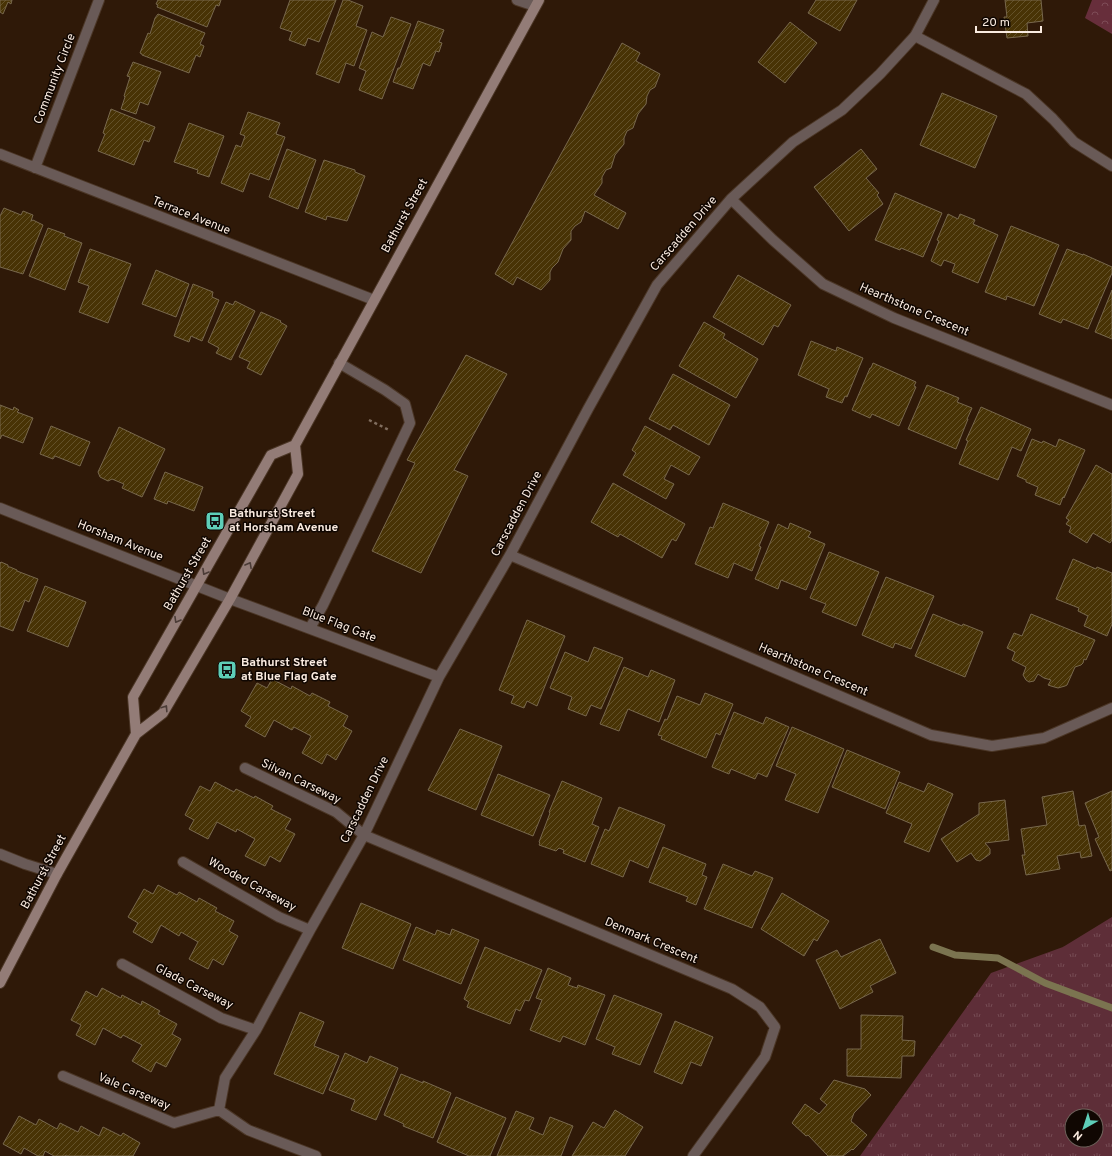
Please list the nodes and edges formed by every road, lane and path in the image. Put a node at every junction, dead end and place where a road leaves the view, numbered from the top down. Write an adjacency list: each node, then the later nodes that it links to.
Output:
1 (99, 0): 8 (street, Community Circle)
2 (517, 0): 4 (street)
3 (934, 0): 5 (street, Carscadden Drive)
4 (537, 3): 10 (main road, Bathurst Street)
5 (915, 36): 7 (street); 9 (street, Carscadden Drive)
6 (0, 154): 8 (street, Terrace Avenue)
7 (1112, 166)
8 (35, 168): 10 (street, Terrace Avenue)
9 (731, 199): 12 (street, Hearthstone Crescent); 15 (street, Carscadden Drive)
10 (374, 300): 11 (main road, Bathurst Street)
11 (339, 363): 13 (main road, Bathurst Street); 18 (street)
12 (1112, 405)
13 (295, 445): 16 (main road, Bathurst Street, one-way to 16); 17 (main road, Bathurst Street, one-way to 13)
14 (0, 508): 16 (street, Horsham Avenue)
15 (510, 555): 19 (street, Carscadden Drive); 20 (street, Hearthstone Crescent)
16 (197, 586): 17 (street, Horsham Avenue); 21 (main road, Bathurst Street, one-way to 21)
17 (230, 599): 18 (street, Blue Flag Gate); 21 (main road, Bathurst Street, one-way to 17)
18 (310, 628): 19 (street, Blue Flag Gate)
19 (439, 677): 23 (street, Carscadden Drive)
20 (1112, 708)
21 (136, 734): 26 (main road, Bathurst Street)
22 (245, 768): 23 (street, Silvan Carseway)
23 (364, 834): 27 (street, Carscadden Drive); 34 (street, Denmark Crescent)
24 (0, 854): 26 (street)
25 (183, 862): 27 (street, Wooded Carseway)
26 (57, 874): 29 (main road, Bathurst Street)
27 (310, 930): 30 (street, Carscadden Drive)
28 (122, 964): 30 (street, Glade Carseway)
29 (0, 983)
30 (256, 1030): 32 (street, Carscadden Drive)
31 (63, 1076): 32 (street, Vale Carseway)
32 (219, 1110): 33 (street)
33 (316, 1156)
34 (693, 1156)

